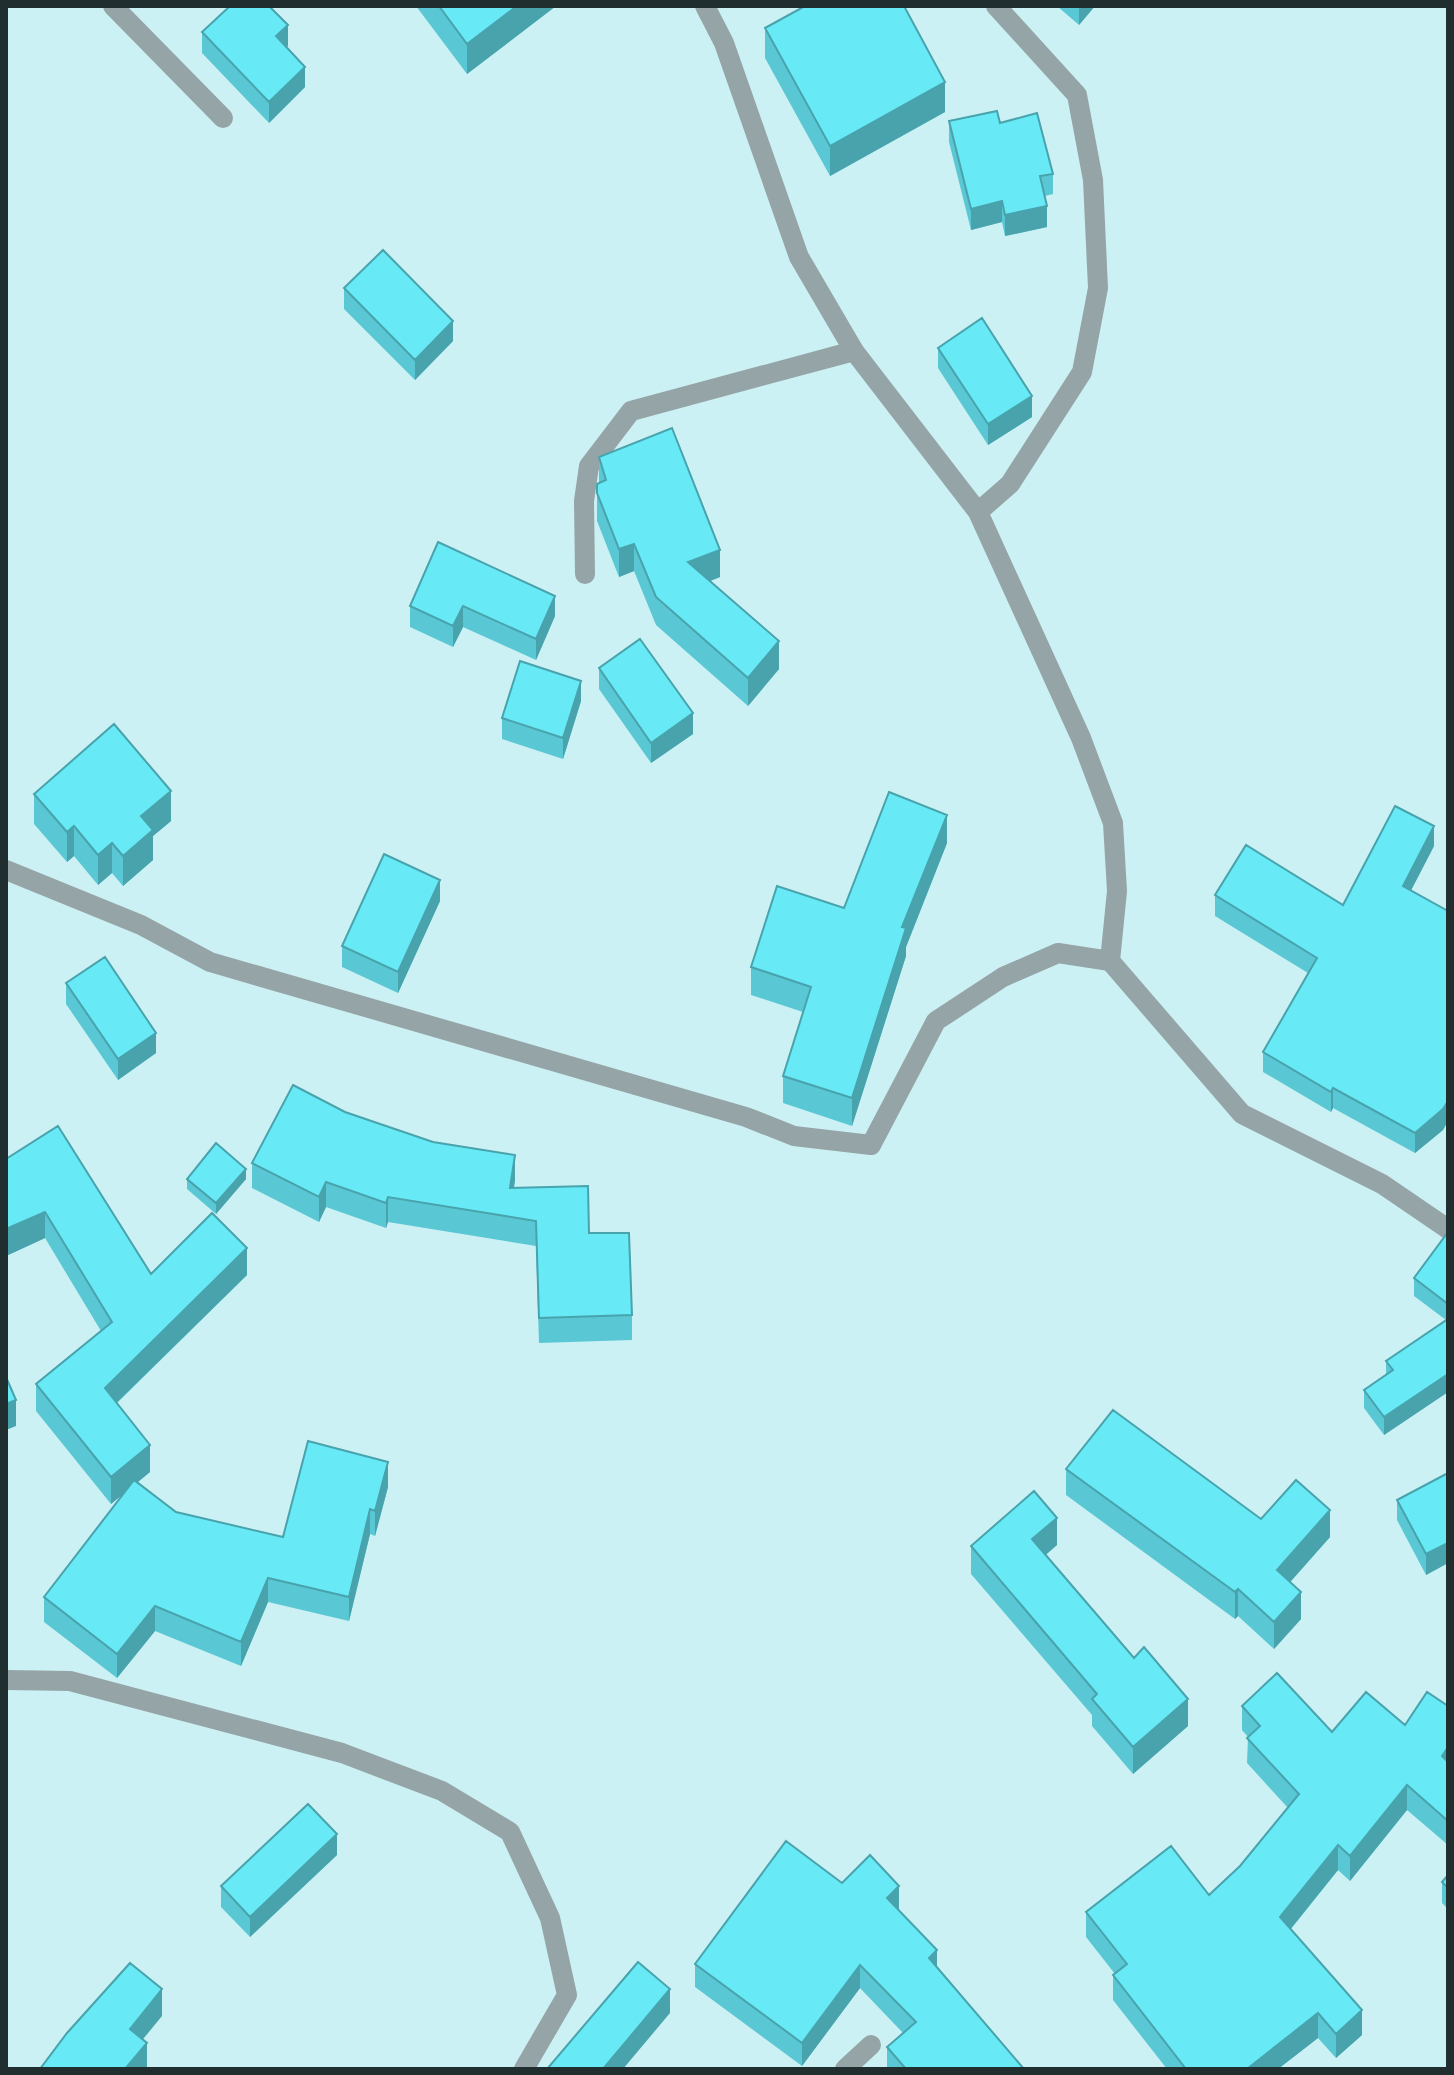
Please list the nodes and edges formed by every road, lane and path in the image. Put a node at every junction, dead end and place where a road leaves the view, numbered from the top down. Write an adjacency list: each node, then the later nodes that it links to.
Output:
1 (113, 6): 4 (street)
2 (705, 6): 5 (street)
3 (996, 6): 6 (street)
4 (223, 118)
5 (854, 351): 6 (street); 7 (street)
6 (978, 512): 9 (street)
7 (585, 574)
8 (6, 870): 9 (street)
9 (1110, 961): 10 (street)
10 (1448, 1229)
11 (6, 1680): 13 (street)
12 (871, 2045): 14 (street)
13 (524, 2069)
14 (845, 2069)

